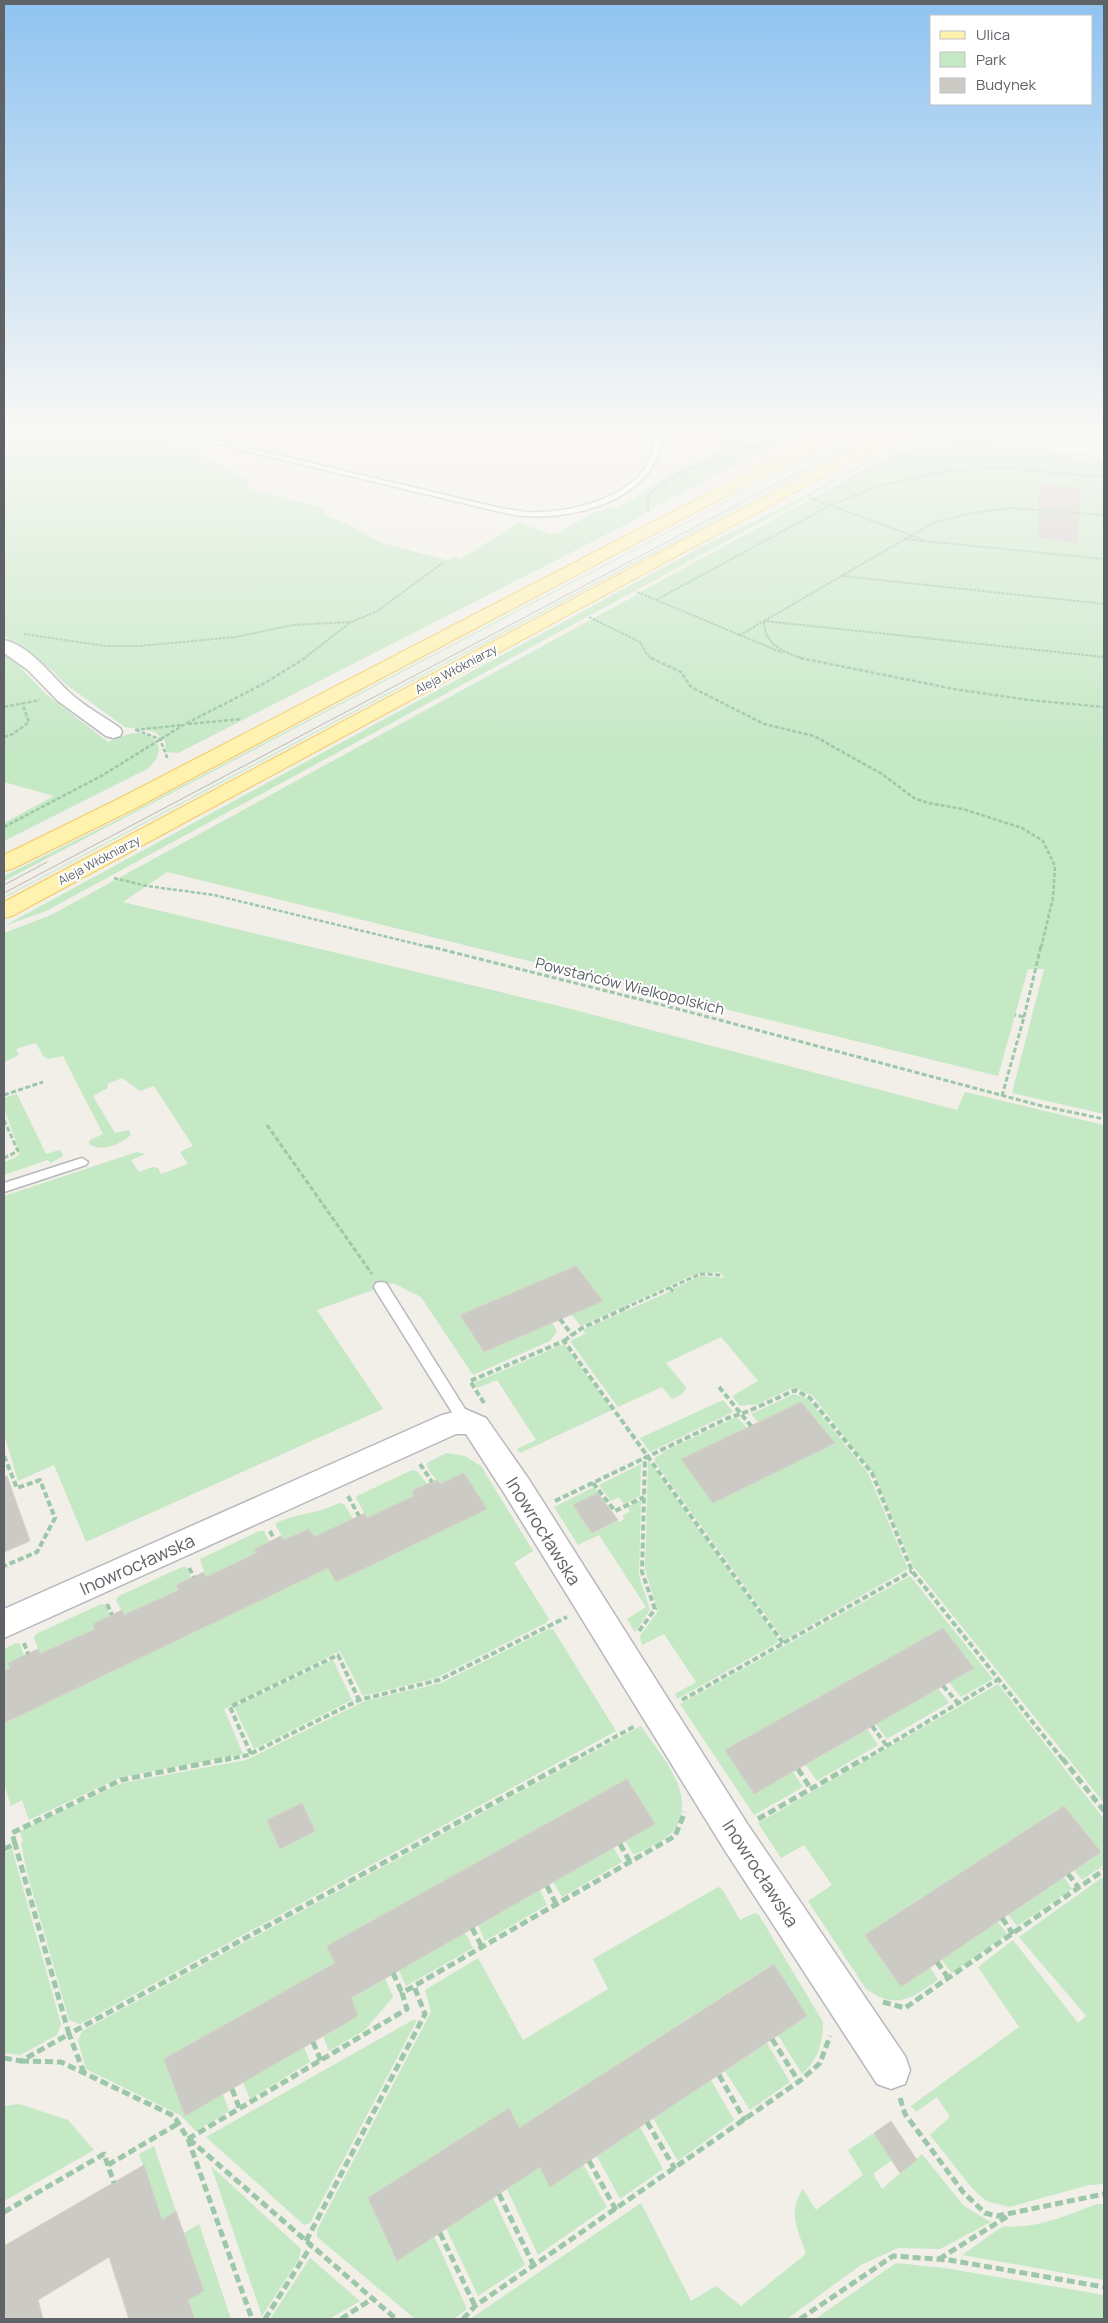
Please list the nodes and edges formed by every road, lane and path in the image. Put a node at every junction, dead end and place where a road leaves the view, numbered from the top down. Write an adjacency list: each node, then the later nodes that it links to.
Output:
1 (641, 535): 34 (main road)
2 (706, 535): 36 (main road, Aleja Włókniarzy)
3 (775, 535): 12 (path)
4 (912, 535): 6 (path)
5 (913, 535): 7 (path)
6 (904, 539): 7 (path); 10 (path)
7 (930, 542): 8 (path)
8 (1104, 559)
9 (444, 562): 16 (path)
10 (842, 576): 13 (path); 15 (path)
11 (636, 592): 12 (path)
12 (656, 600): 18 (path)
13 (1104, 604)
14 (589, 617): 38 (path)
15 (764, 621): 18 (path); 20 (path); 21 (path)
16 (351, 622): 17 (path); 27 (path)
17 (22, 634)
18 (739, 636): 21 (path)
19 (4, 645): 22 (street)
20 (1104, 657)
21 (804, 659): 25 (path)
22 (64, 697): 23 (path); 29 (street)
23 (22, 703): 24 (path); 30 (path)
24 (4, 707)
25 (1104, 708)
26 (249, 719): 27 (path)
27 (185, 724): 28 (path); 31 (path)
28 (136, 730): 29 (path); 31 (path)
29 (113, 732)
30 (4, 737)
31 (160, 739): 32 (path); 33 (path)
32 (171, 762)
33 (4, 827)
34 (4, 864)
35 (114, 878): 41 (path, Powstańców Wielkopolskich)
36 (4, 911)
37 (1015, 1015): 38 (path)
38 (1024, 1017): 41 (path)
39 (43, 1082): 40 (path)
40 (4, 1095)
41 (1002, 1096): 42 (path, Powstańców Wielkopolskich)
42 (1104, 1119)
43 (4, 1120): 45 (path)
44 (267, 1125): 49 (path)
45 (4, 1158)
46 (82, 1162): 47 (lane)
47 (4, 1188)
48 (722, 1275): 50 (path)
49 (381, 1287): 58 (lane)
50 (670, 1288): 51 (path); 53 (path)
51 (675, 1294)
52 (560, 1319): 53 (path)
53 (572, 1335): 54 (path)
54 (564, 1340): 55 (path); 61 (path)
55 (470, 1381)
56 (719, 1387): 57 (path)
57 (742, 1414): 59 (path); 61 (path); 72 (path)
58 (465, 1421): 69 (street, Inowrocławska); 74 (street, Inowrocławska)
59 (751, 1426)
60 (4, 1456): 71 (path)
61 (647, 1456): 66 (path); 68 (path); 76 (path)
62 (425, 1459): 63 (path)
63 (419, 1462): 64 (path); 65 (path)
64 (410, 1466)
65 (432, 1482)
66 (593, 1483): 68 (path); 69 (path)
67 (356, 1491): 70 (path)
68 (644, 1496): 75 (path)
69 (533, 1512): 73 (street, Inowrocławska)
70 (359, 1516)
71 (4, 1566)
72 (912, 1571): 76 (path); 77 (path)
73 (591, 1605): 79 (path); 81 (street, Inowrocławska)
74 (4, 1624)
75 (634, 1638)
76 (783, 1643): 81 (path)
77 (999, 1679): 80 (path); 88 (path)
78 (943, 1686): 80 (path)
79 (359, 1700): 84 (path); 84 (path)
80 (958, 1703): 83 (path)
81 (658, 1713): 109 (path); 116 (street, Inowrocławska)
82 (872, 1726): 83 (path)
83 (887, 1746): 86 (path)
84 (251, 1754): 90 (path)
85 (798, 1769): 86 (path)
86 (811, 1788): 89 (path)
87 (686, 1809): 93 (path)
88 (1104, 1811)
89 (752, 1822)
90 (15, 1844): 92 (path); 109 (path)
91 (620, 1844): 93 (path)
92 (4, 1850)
93 (630, 1862): 98 (path)
94 (1104, 1870): 97 (path)
95 (1068, 1874): 97 (path)
96 (547, 1886): 98 (path)
97 (1079, 1888): 101 (path)
98 (556, 1904): 102 (path)
99 (1002, 1918): 101 (path)
100 (472, 1928): 102 (path)
101 (1013, 1934): 105 (path)
102 (482, 1947): 106 (path)
103 (937, 1962): 105 (path)
104 (394, 1973): 107 (path)
105 (949, 1979): 108 (path)
106 (414, 1986): 107 (path); 136 (path)
107 (402, 1993): 114 (path)
108 (905, 2008)
109 (69, 2034): 113 (path); 117 (path)
110 (772, 2040): 119 (path)
111 (313, 2042): 114 (path)
112 (4, 2058): 113 (path)
113 (21, 2061): 117 (path)
114 (321, 2061): 121 (path)
115 (820, 2063): 119 (path)
116 (891, 2070): 134 (path)
117 (84, 2073): 124 (path)
118 (719, 2075): 122 (path)
119 (798, 2082): 122 (path)
120 (232, 2089): 121 (path)
121 (240, 2110): 125 (path)
122 (745, 2121): 128 (path)
123 (647, 2122): 128 (path)
124 (179, 2123): 125 (path); 127 (path)
125 (188, 2139): 136 (path); 143 (path)
126 (589, 2161): 132 (path)
127 (108, 2165): 129 (path); 133 (path)
128 (674, 2169): 132 (path)
129 (114, 2183)
130 (499, 2194): 139 (path)
131 (1104, 2194): 134 (path)
132 (616, 2210): 139 (path)
133 (4, 2212)
134 (1011, 2214): 138 (path)
135 (440, 2233): 142 (path)
136 (306, 2241): 137 (path)
137 (311, 2246): 141 (path); 144 (path)
138 (938, 2259): 140 (path); 148 (path)
139 (534, 2266): 142 (path)
140 (1104, 2287)
141 (372, 2299): 145 (path); 146 (path)
142 (475, 2306): 147 (path)
143 (252, 2319)
144 (265, 2319)
145 (341, 2319)
146 (396, 2319)
147 (462, 2319)
148 (800, 2319)

